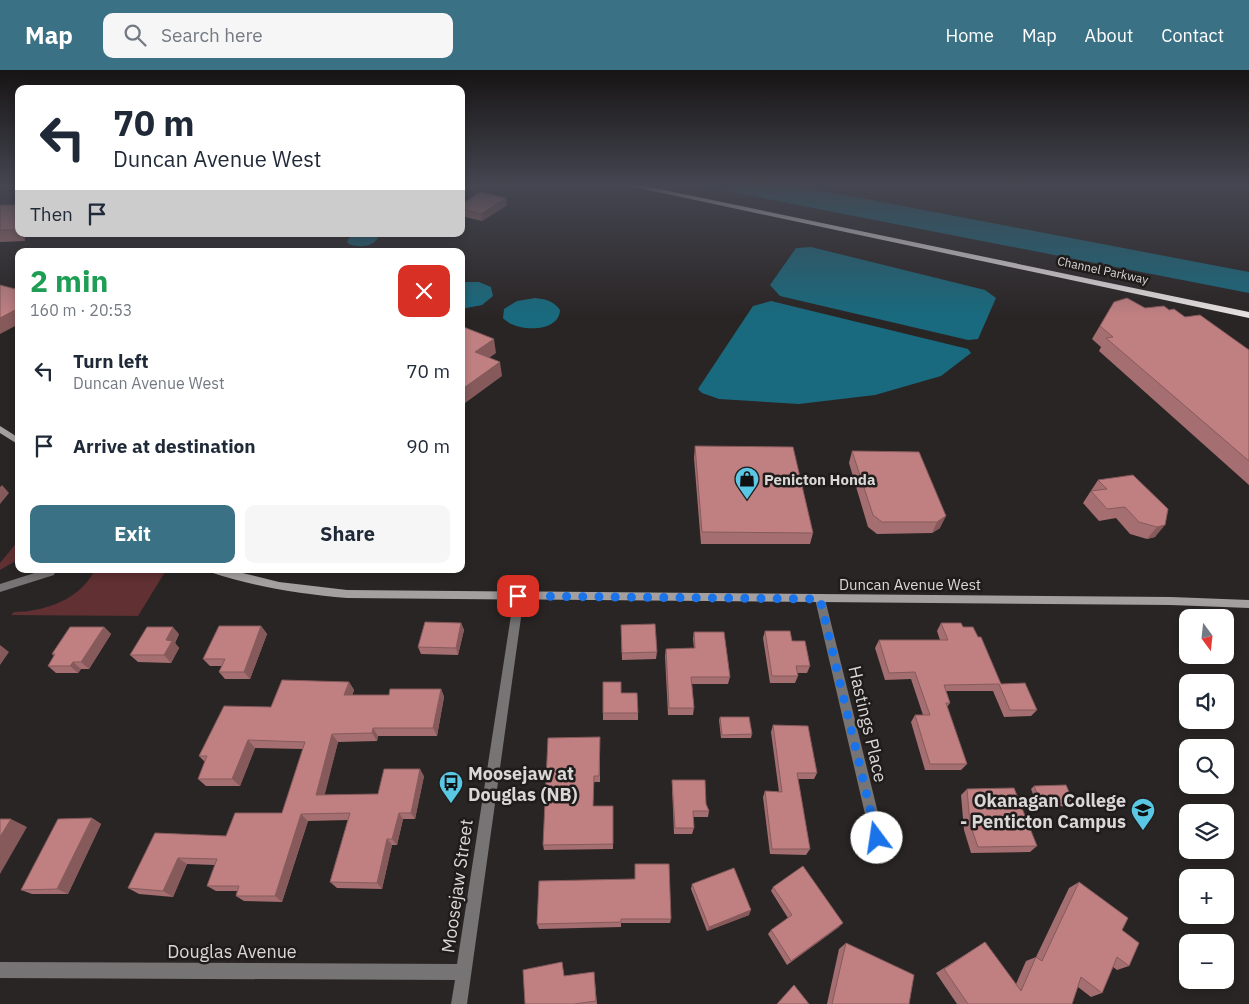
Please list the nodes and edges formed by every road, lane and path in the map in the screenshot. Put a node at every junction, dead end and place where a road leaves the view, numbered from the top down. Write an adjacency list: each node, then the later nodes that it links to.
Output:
1 (841, 229): 2 (highway, Channel Parkway)
2 (1249, 315)
3 (0, 429): 4 (street)
4 (15, 439)
5 (47, 573): 7 (street)
6 (225, 573): 8 (street, Duncan Avenue West)
7 (0, 588)
8 (518, 596): 9 (street, Duncan Avenue West); 13 (street, Moosejaw Street)
9 (820, 599): 10 (street, Duncan Avenue West); 11 (street, Hastings Place)
10 (1249, 604)
11 (882, 857)
12 (0, 970): 13 (street, Douglas Avenue)
13 (463, 972): 14 (street, Moosejaw Street)
14 (459, 1004)

